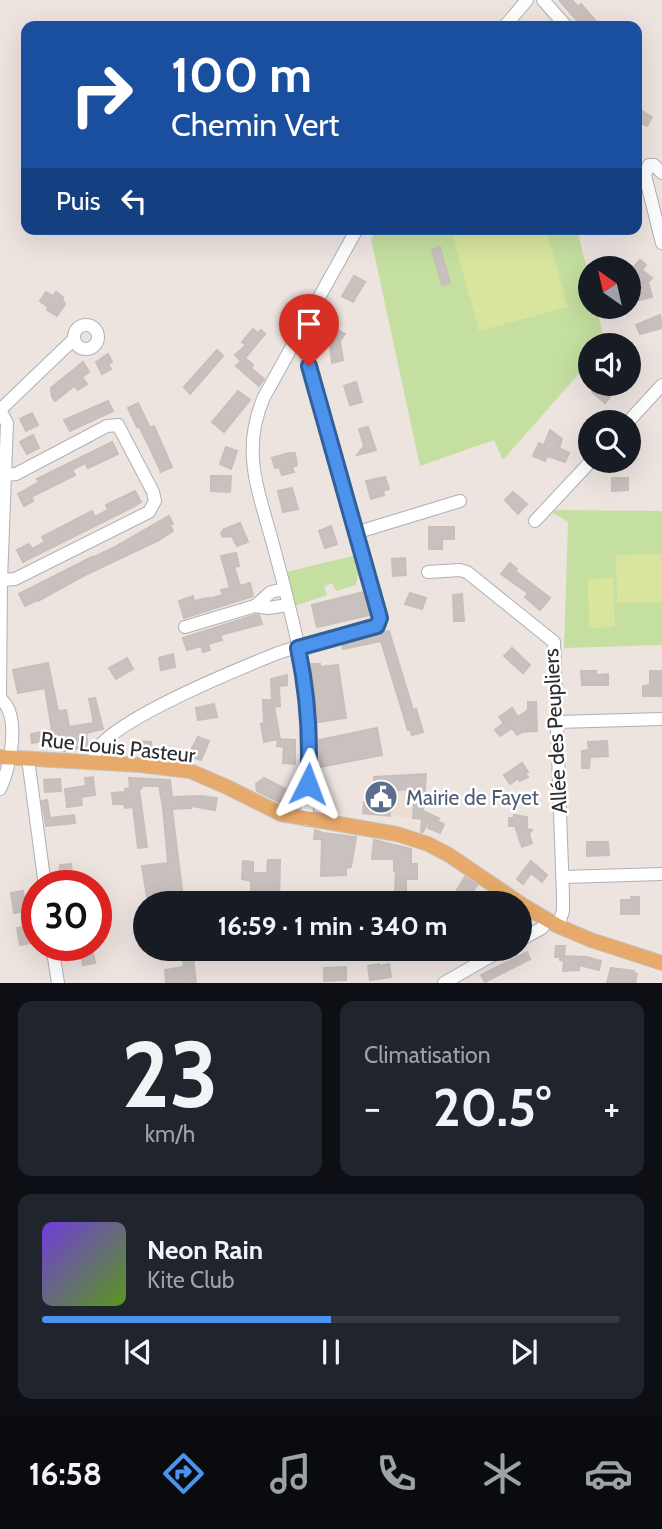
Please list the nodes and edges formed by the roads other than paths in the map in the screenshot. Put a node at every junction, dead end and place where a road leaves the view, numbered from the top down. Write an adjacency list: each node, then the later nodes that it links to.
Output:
1 (527, 0): 3 (street)
2 (543, 0): 4 (street)
3 (509, 21)
4 (562, 21)
5 (662, 173): 7 (street)
6 (354, 235): 9 (street)
7 (661, 237)
8 (74, 339): 11 (street)
9 (294, 341): 17 (street); 20 (street)
10 (662, 385): 12 (street)
11 (0, 410): 14 (street)
12 (639, 410)
13 (580, 473): 16 (street)
14 (5, 475): 19 (street); 19 (street)
15 (460, 501): 17 (street)
16 (535, 521)
17 (355, 533): 24 (street)
18 (428, 572): 26 (street, Allée des Peupliers)
19 (1, 580): 27 (street)
20 (284, 589): 21 (street); 22 (street)
21 (288, 605): 22 (street); 24 (street)
22 (255, 606): 23 (street)
23 (185, 627)
24 (298, 648): 29 (street); 31 (street)
25 (662, 719): 26 (street)
26 (557, 722): 34 (street, Allée des Peupliers)
27 (5, 757): 28 (main road, Rue Louis Pasteur); 30 (street)
28 (28, 759): 29 (main road, Rue Louis Pasteur); 32 (street)
29 (94, 764): 31 (main road, Rue Louis Pasteur)
30 (0, 789)
31 (306, 820): 35 (main road, Rue Louis Pasteur)
32 (43, 870)
33 (662, 874): 34 (street)
34 (563, 877): 35 (street, Allée des Peupliers)
35 (553, 923): 36 (street); 39 (main road, Rue Louis Pasteur)
36 (532, 933)
37 (55, 961): 40 (street)
38 (482, 961): 41 (street)
39 (662, 963)
40 (58, 983)
41 (444, 983)

